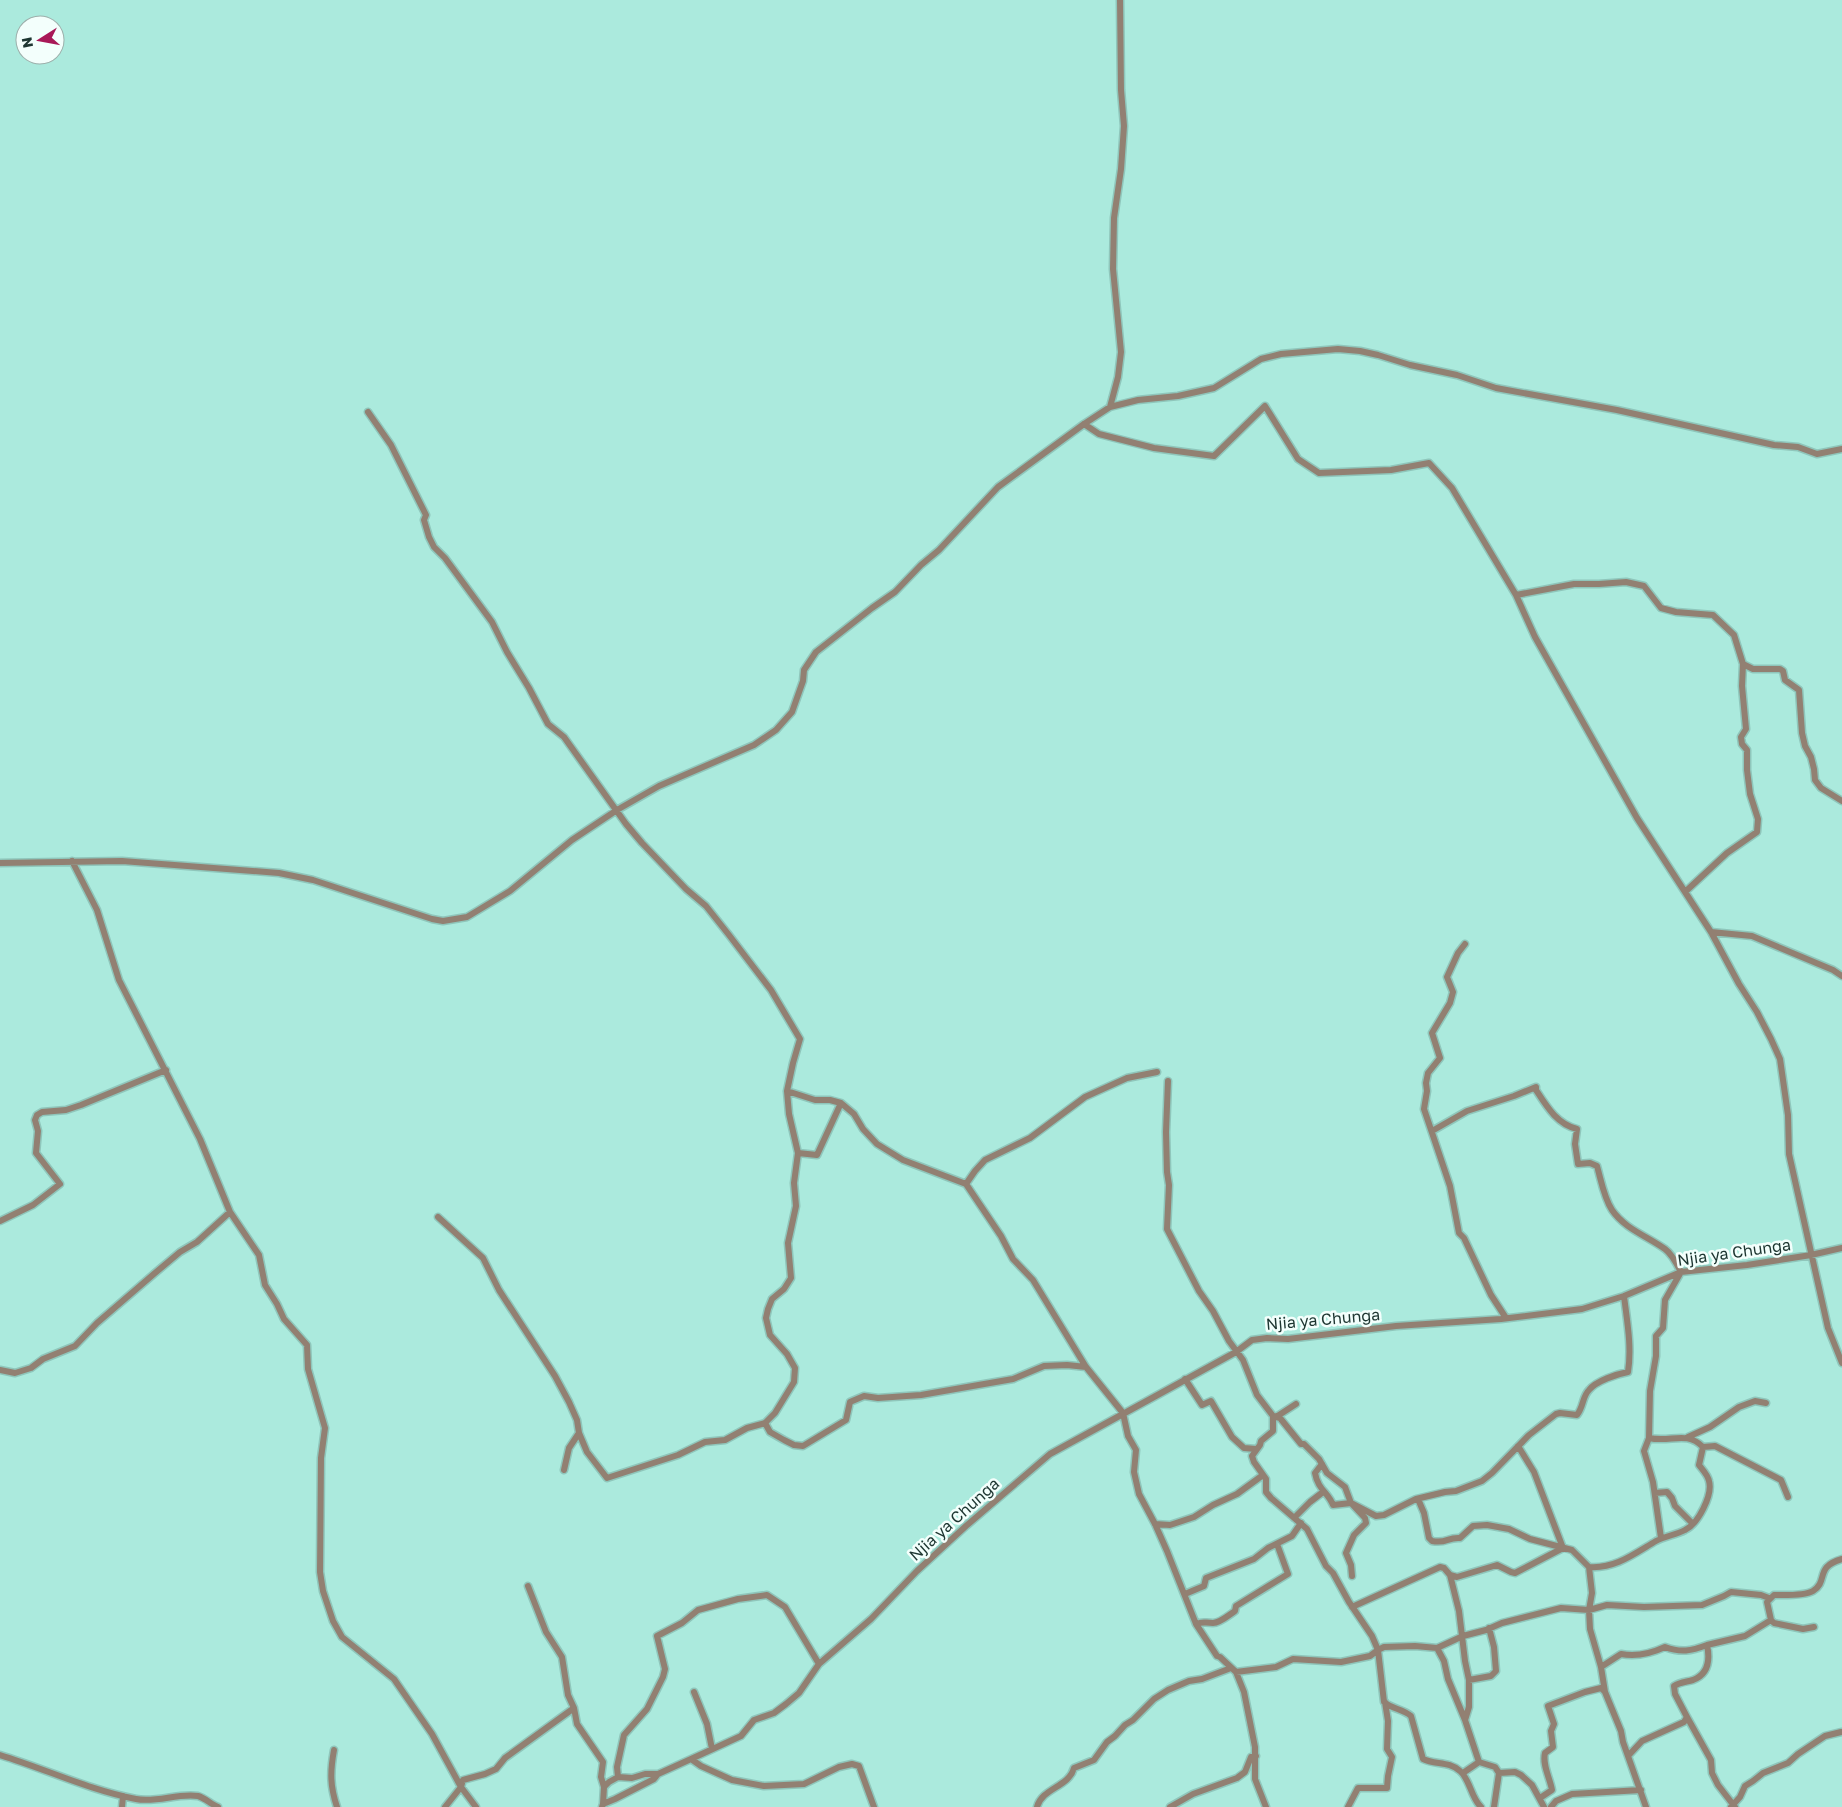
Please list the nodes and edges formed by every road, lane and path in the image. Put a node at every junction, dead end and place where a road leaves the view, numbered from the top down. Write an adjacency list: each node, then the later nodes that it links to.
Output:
1 (1120, 0): 2 (street)
2 (1110, 407): 4 (street); 5 (street)
3 (368, 412): 9 (street)
4 (1084, 424): 6 (street); 9 (street)
5 (1842, 449)
6 (1516, 595): 7 (street); 12 (street)
7 (1743, 664): 8 (street); 12 (street)
8 (1842, 801)
9 (617, 810): 10 (street); 19 (street)
10 (72, 861): 11 (street); 16 (street)
11 (0, 863)
12 (1684, 892): 13 (street)
13 (1711, 932): 15 (street); 28 (street)
14 (1465, 944): 21 (street)
15 (1842, 976)
16 (166, 1070): 24 (street); 26 (street)
17 (1157, 1072): 23 (street)
18 (1168, 1080): 32 (street)
19 (787, 1091): 20 (street); 22 (street)
20 (841, 1103): 22 (street); 23 (street)
21 (1432, 1131): 29 (street); 31 (street)
22 (798, 1153): 41 (street)
23 (966, 1184): 34 (street)
24 (230, 1212): 35 (street); 102 (street)
25 (438, 1217): 42 (street)
26 (0, 1221)
27 (1842, 1248): 28 (street, Njia ya Chunga)
28 (1811, 1255): 29 (street, Njia ya Chunga); 33 (street)
29 (1681, 1272): 30 (street, Njia ya Chunga); 44 (street)
30 (1624, 1296): 31 (street, Njia ya Chunga); 45 (street)
31 (1506, 1318): 32 (street, Njia ya Chunga)
32 (1236, 1352): 36 (street, Njia ya Chunga); 40 (street)
33 (1842, 1363)
34 (1086, 1367): 39 (street); 41 (street)
35 (0, 1370)
36 (1185, 1379): 39 (street, Njia ya Chunga); 47 (street)
37 (1766, 1403): 43 (street)
38 (1296, 1404): 40 (street)
39 (1123, 1413): 59 (street); 80 (street, Njia ya Chunga)
40 (1274, 1416): 47 (street); 48 (street)
41 (765, 1423): 42 (street)
42 (579, 1433): 49 (street)
43 (1688, 1437): 44 (street); 46 (street)
44 (1649, 1438): 52 (street)
45 (1518, 1446): 54 (street); 62 (street)
46 (1702, 1447): 53 (street); 57 (street)
47 (1256, 1450): 50 (street)
48 (1322, 1464): 51 (street); 55 (street)
49 (564, 1470)
50 (1263, 1476): 56 (street); 59 (street)
51 (1323, 1492): 55 (street); 56 (street)
52 (1655, 1493): 57 (street); 60 (street)
53 (1788, 1496)
54 (1418, 1499): 55 (street); 62 (street)
55 (1351, 1503): 66 (street)
56 (1294, 1518): 58 (street)
57 (1692, 1522): 60 (street)
58 (1301, 1523): 61 (street); 70 (street)
59 (1155, 1524): 68 (street)
60 (1661, 1538): 64 (street)
61 (1277, 1544): 68 (street); 73 (street)
62 (1563, 1548): 64 (street); 65 (street)
63 (1842, 1559): 69 (street)
64 (1589, 1567): 71 (street)
65 (1450, 1575): 70 (street); 76 (street)
66 (1352, 1576)
67 (528, 1586): 87 (street)
68 (1185, 1594): 73 (street)
69 (1769, 1598): 71 (street); 72 (street)
70 (1352, 1607): 79 (street)
71 (1589, 1610): 75 (street); 81 (street)
72 (1771, 1620): 74 (street); 77 (street)
73 (1196, 1624): 82 (street)
74 (1814, 1627)
75 (1489, 1628): 76 (street); 83 (street)
76 (1463, 1636): 78 (street); 83 (street)
77 (1707, 1645): 81 (street); 88 (street)
78 (1437, 1648): 79 (street); 89 (street)
79 (1378, 1650): 82 (street); 86 (street)
80 (819, 1664): 91 (street, Njia ya Chunga); 101 (street)
81 (1601, 1666): 85 (street)
82 (1233, 1670): 94 (street); 114 (street)
83 (1469, 1680): 89 (street)
84 (694, 1692): 91 (street)
85 (1605, 1692): 95 (street); 106 (street)
86 (1384, 1702): 98 (street); 117 (street)
87 (574, 1708): 102 (street); 103 (street)
88 (1687, 1717): 95 (street); 123 (street)
89 (1465, 1720): 97 (street)
90 (1841, 1732): 123 (street)
91 (712, 1749): 96 (street, Njia ya Chunga)
92 (334, 1750): 110 (street)
93 (0, 1755): 105 (street)
94 (1256, 1756): 115 (street); 116 (street)
95 (1628, 1756): 104 (street)
96 (691, 1759): 100 (street, Njia ya Chunga); 113 (street)
97 (1479, 1762): 98 (street); 99 (street)
98 (1463, 1773): 118 (street)
99 (1499, 1773): 106 (street); 119 (street)
100 (658, 1774): 101 (street); 107 (street)
101 (618, 1777): 103 (street)
102 (461, 1787): 111 (street); 112 (street)
103 (604, 1787): 107 (street)
104 (1641, 1790): 121 (street); 122 (street)
105 (123, 1796): 108 (street); 109 (street)
106 (1540, 1798): 120 (street)
107 (602, 1805)
108 (122, 1807)
109 (218, 1807)
110 (337, 1807)
111 (445, 1807)
112 (476, 1807)
113 (874, 1807)
114 (1037, 1807)
115 (1170, 1807)
116 (1266, 1807)
117 (1348, 1807)
118 (1481, 1807)
119 (1494, 1807)
120 (1544, 1807)
121 (1551, 1807)
122 (1646, 1807)
123 (1733, 1807)

